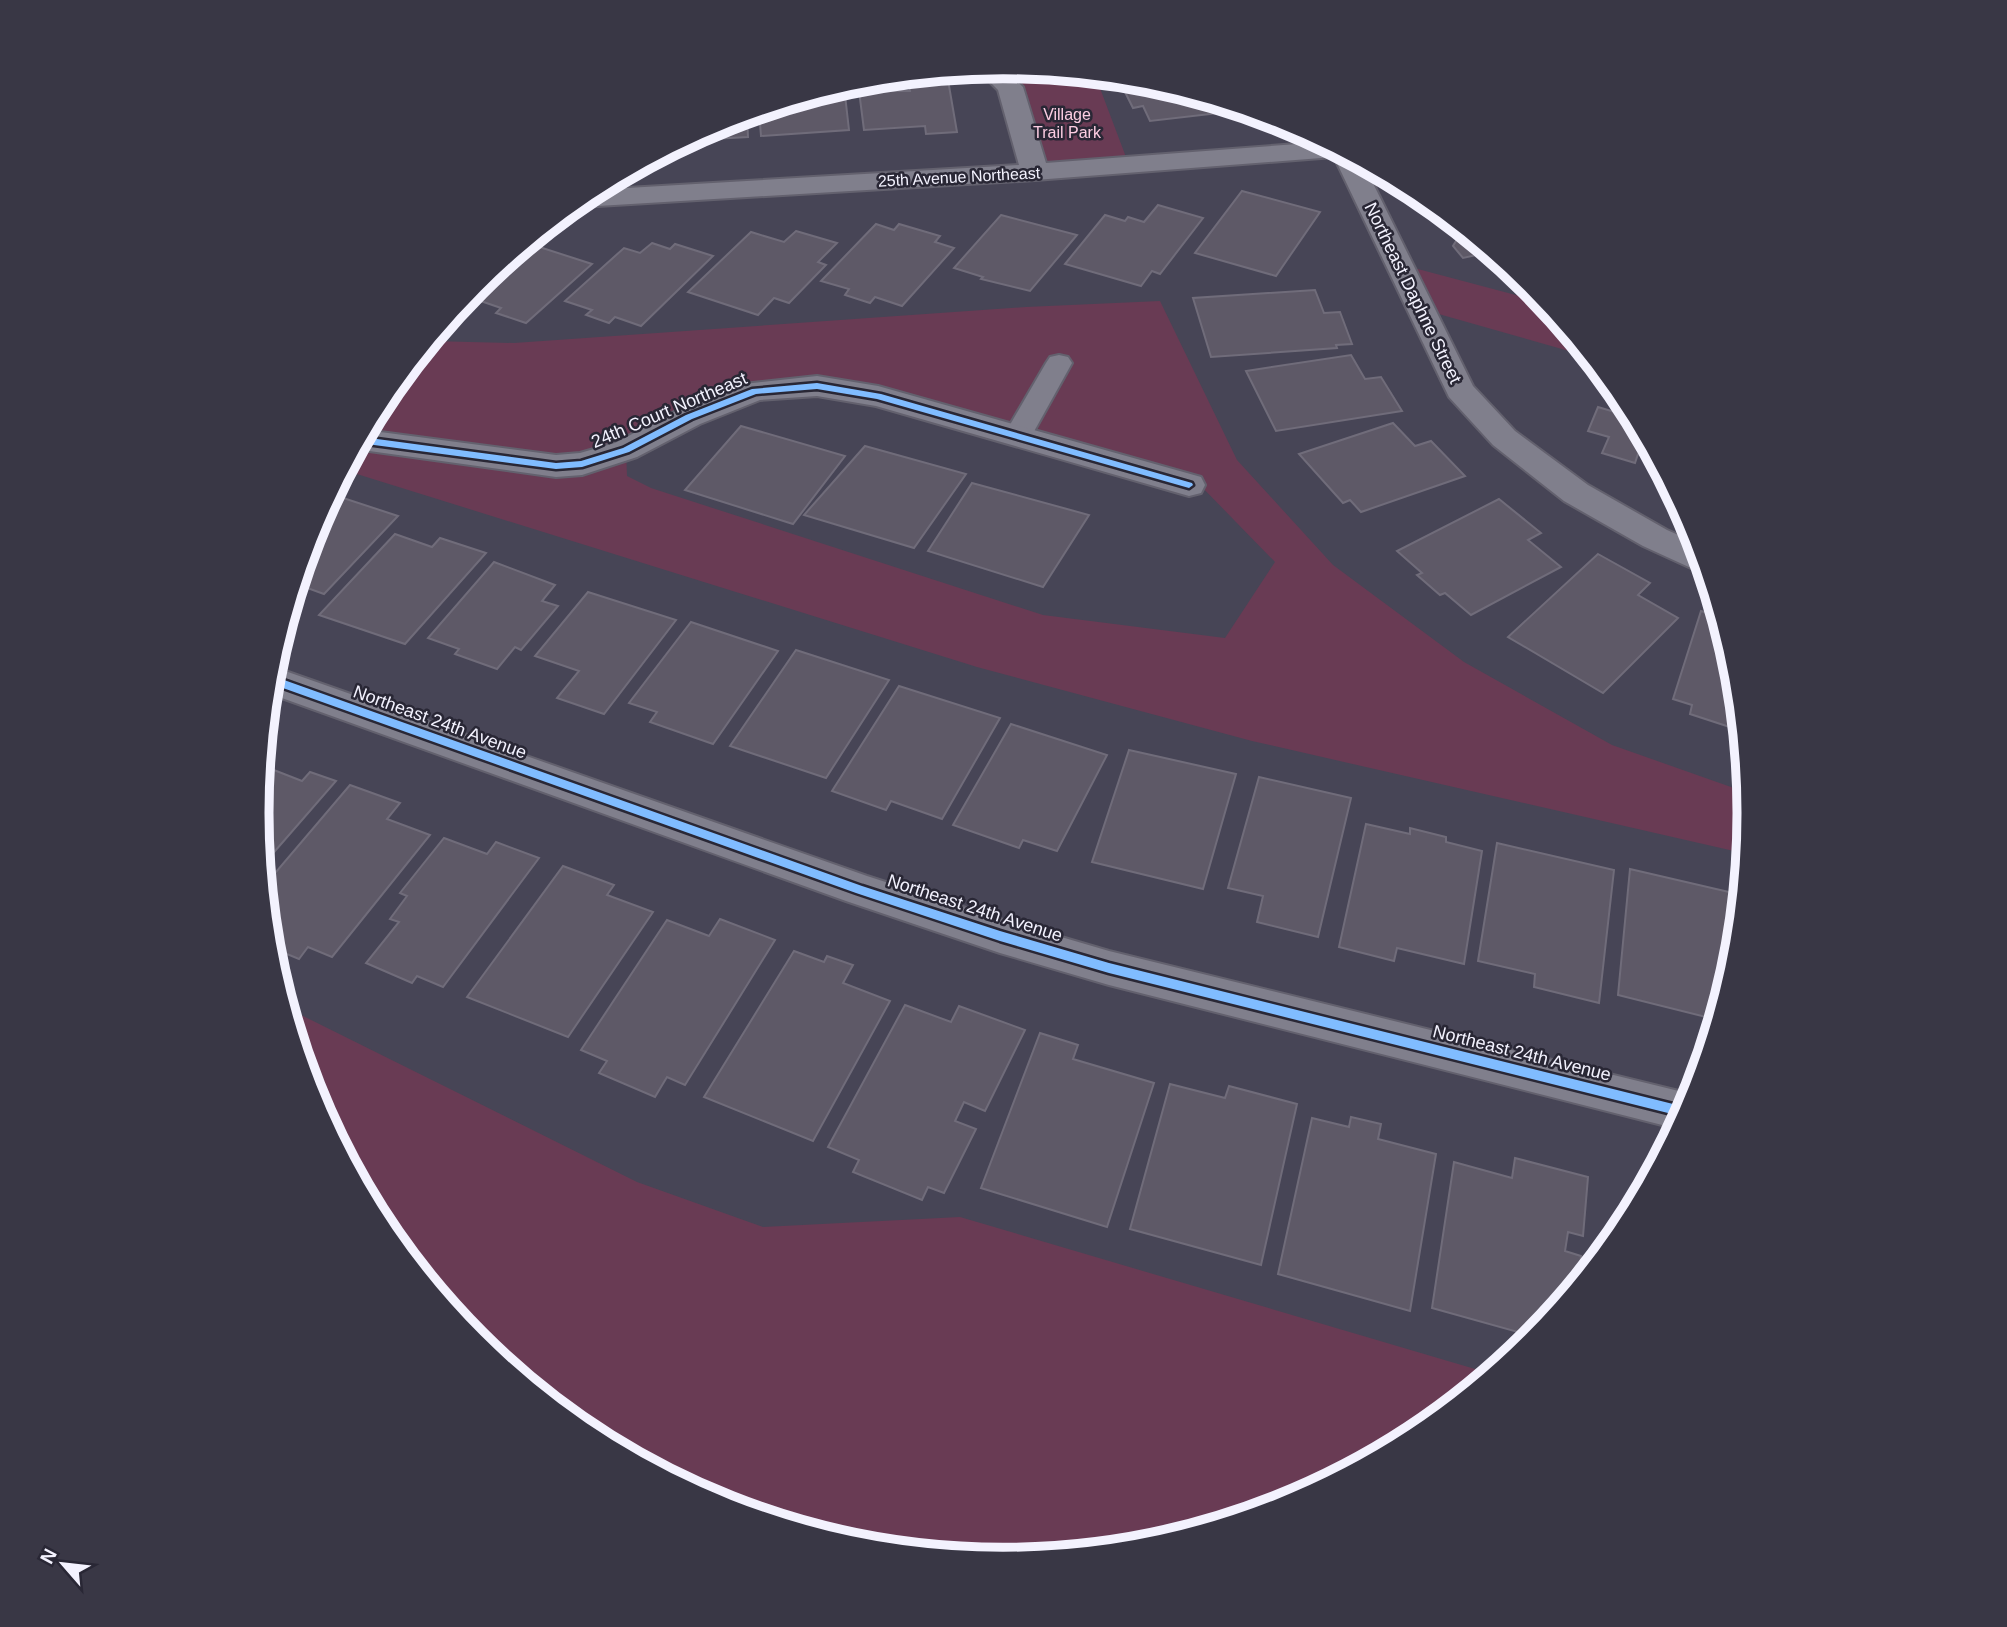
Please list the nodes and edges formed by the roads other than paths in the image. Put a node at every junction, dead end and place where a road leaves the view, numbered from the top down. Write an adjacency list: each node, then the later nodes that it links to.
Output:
1 (1001, 79): 4 (street)
2 (1318, 150): 4 (street, 25th Avenue Northeast)
3 (1352, 167): 10 (street, Northeast Daphne Street)
4 (1035, 172): 5 (street, 25th Avenue Northeast)
5 (603, 198)
6 (1059, 363): 7 (lane)
7 (1018, 435): 8 (street, 24th Court Northeast); 9 (street, 24th Court Northeast)
8 (370, 441)
9 (1189, 485)
10 (1690, 554)
11 (281, 683): 12 (street, Northeast 24th Avenue)
12 (1675, 1109)

